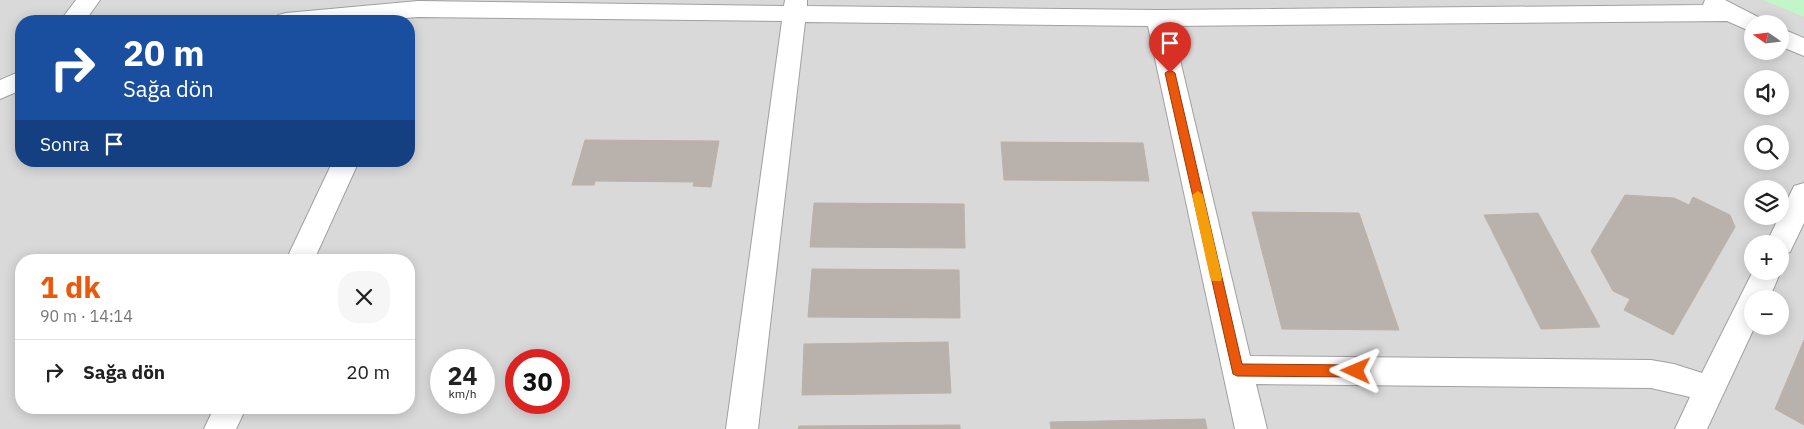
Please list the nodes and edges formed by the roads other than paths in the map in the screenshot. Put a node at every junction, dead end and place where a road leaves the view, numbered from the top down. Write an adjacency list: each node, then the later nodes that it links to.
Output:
1 (89, 0): 5 (street)
2 (1708, 0): 4 (street)
3 (794, 6): 6 (street); 7 (street); 22 (street)
4 (1729, 13): 6 (street); 8 (street)
5 (77, 15)
6 (1158, 18): 18 (street)
7 (415, 19)
8 (1744, 20)
9 (1789, 40): 10 (street)
10 (1804, 48)
11 (15, 83): 12 (street)
12 (0, 90)
13 (343, 167): 16 (street)
14 (1804, 194): 15 (street)
15 (1784, 235)
16 (303, 254)
17 (1744, 319): 19 (street)
18 (1237, 370): 19 (street); 23 (street)
19 (1710, 390): 24 (street)
20 (227, 414): 21 (street)
21 (220, 429)
22 (742, 429)
23 (1251, 429)
24 (1691, 429)

